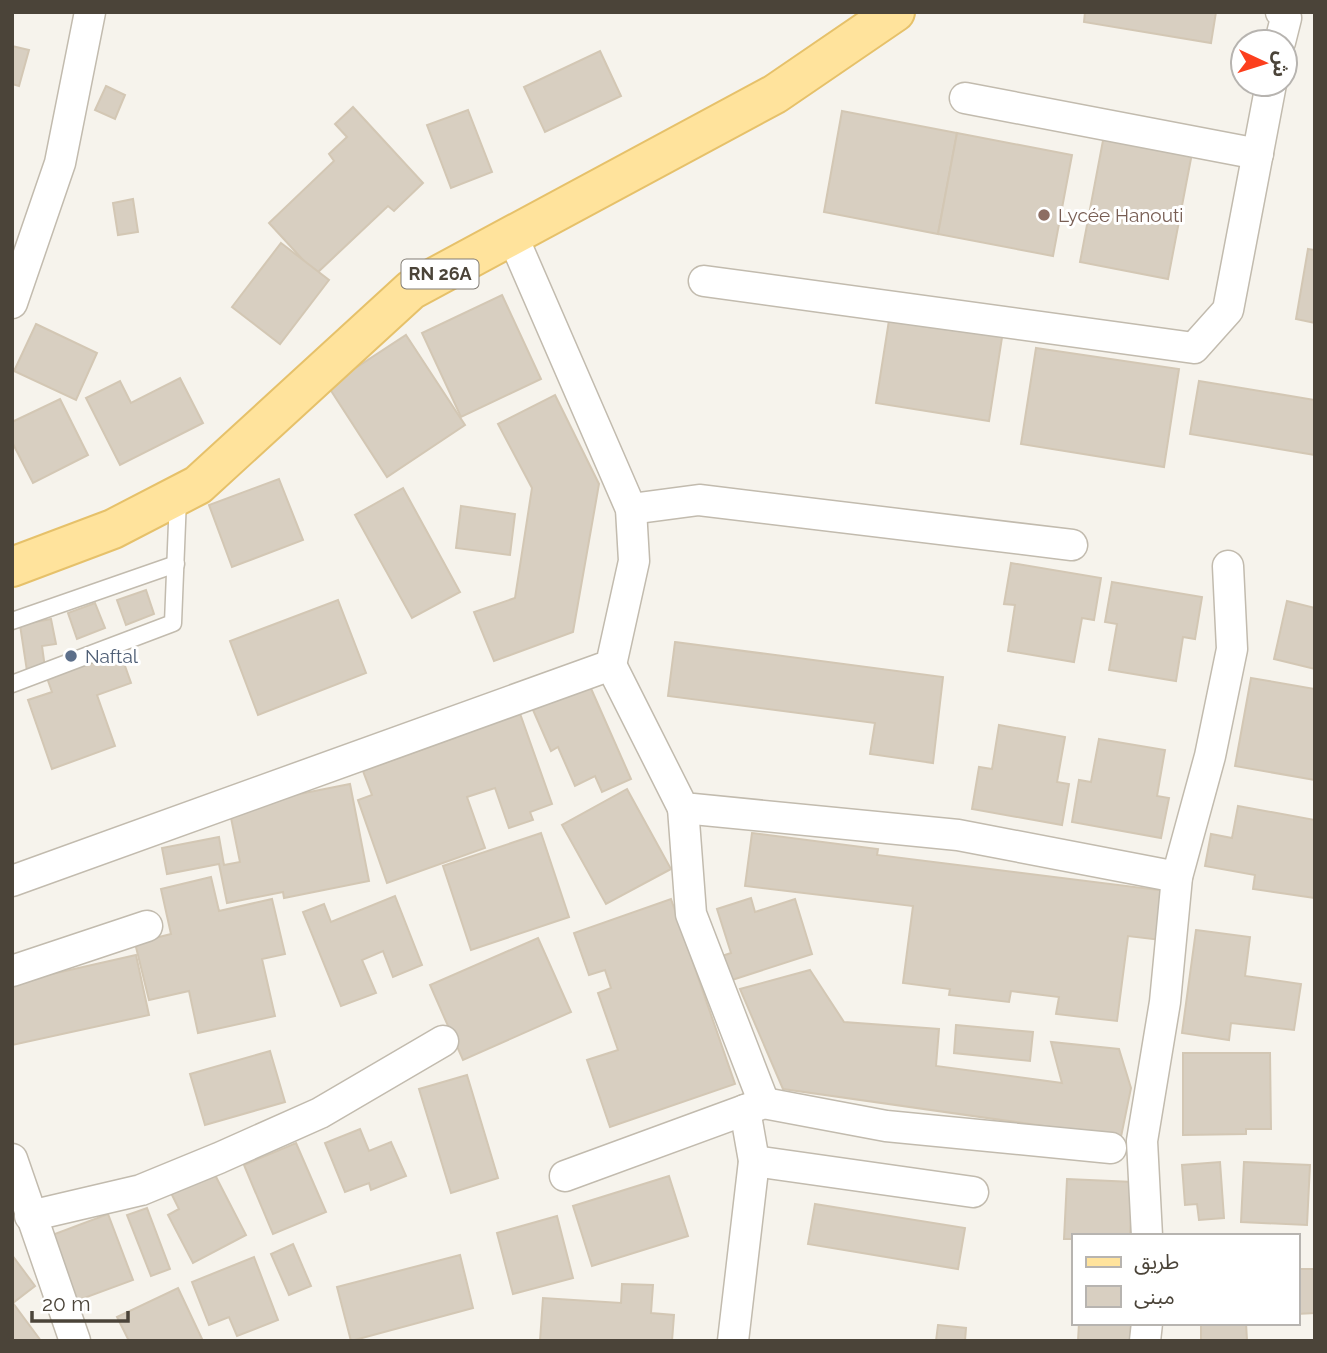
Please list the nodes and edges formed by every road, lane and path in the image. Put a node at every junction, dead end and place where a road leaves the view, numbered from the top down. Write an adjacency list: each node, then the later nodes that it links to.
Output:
1 (90, 12): 10 (street)
2 (895, 12): 8 (main road, RN 26A)
3 (1281, 12): 4 (street)
4 (1284, 28)
5 (965, 98): 7 (street)
6 (1268, 98): 7 (street)
7 (1258, 154): 9 (street)
8 (512, 235): 11 (main road, RN 26A); 12 (street)
9 (704, 281)
10 (12, 303)
11 (178, 495): 14 (lane); 16 (main road, RN 26A)
12 (631, 509): 13 (street); 18 (street)
13 (1072, 545)
14 (176, 564): 17 (lane); 19 (lane)
15 (1228, 566): 21 (street)
16 (12, 567)
17 (12, 621)
18 (611, 665): 20 (street); 22 (street)
19 (12, 684)
20 (683, 808): 21 (street); 26 (street)
21 (1177, 877): 33 (street)
22 (12, 881)
23 (147, 926): 24 (street)
24 (12, 971)
25 (443, 1041): 32 (street)
26 (755, 1106): 27 (street); 29 (street); 30 (street)
27 (1111, 1148)
28 (12, 1159): 32 (street)
29 (754, 1161): 31 (street); 35 (street)
30 (565, 1176)
31 (973, 1192)
32 (23, 1209): 34 (street)
33 (1147, 1234)
34 (75, 1341)
35 (733, 1341)

